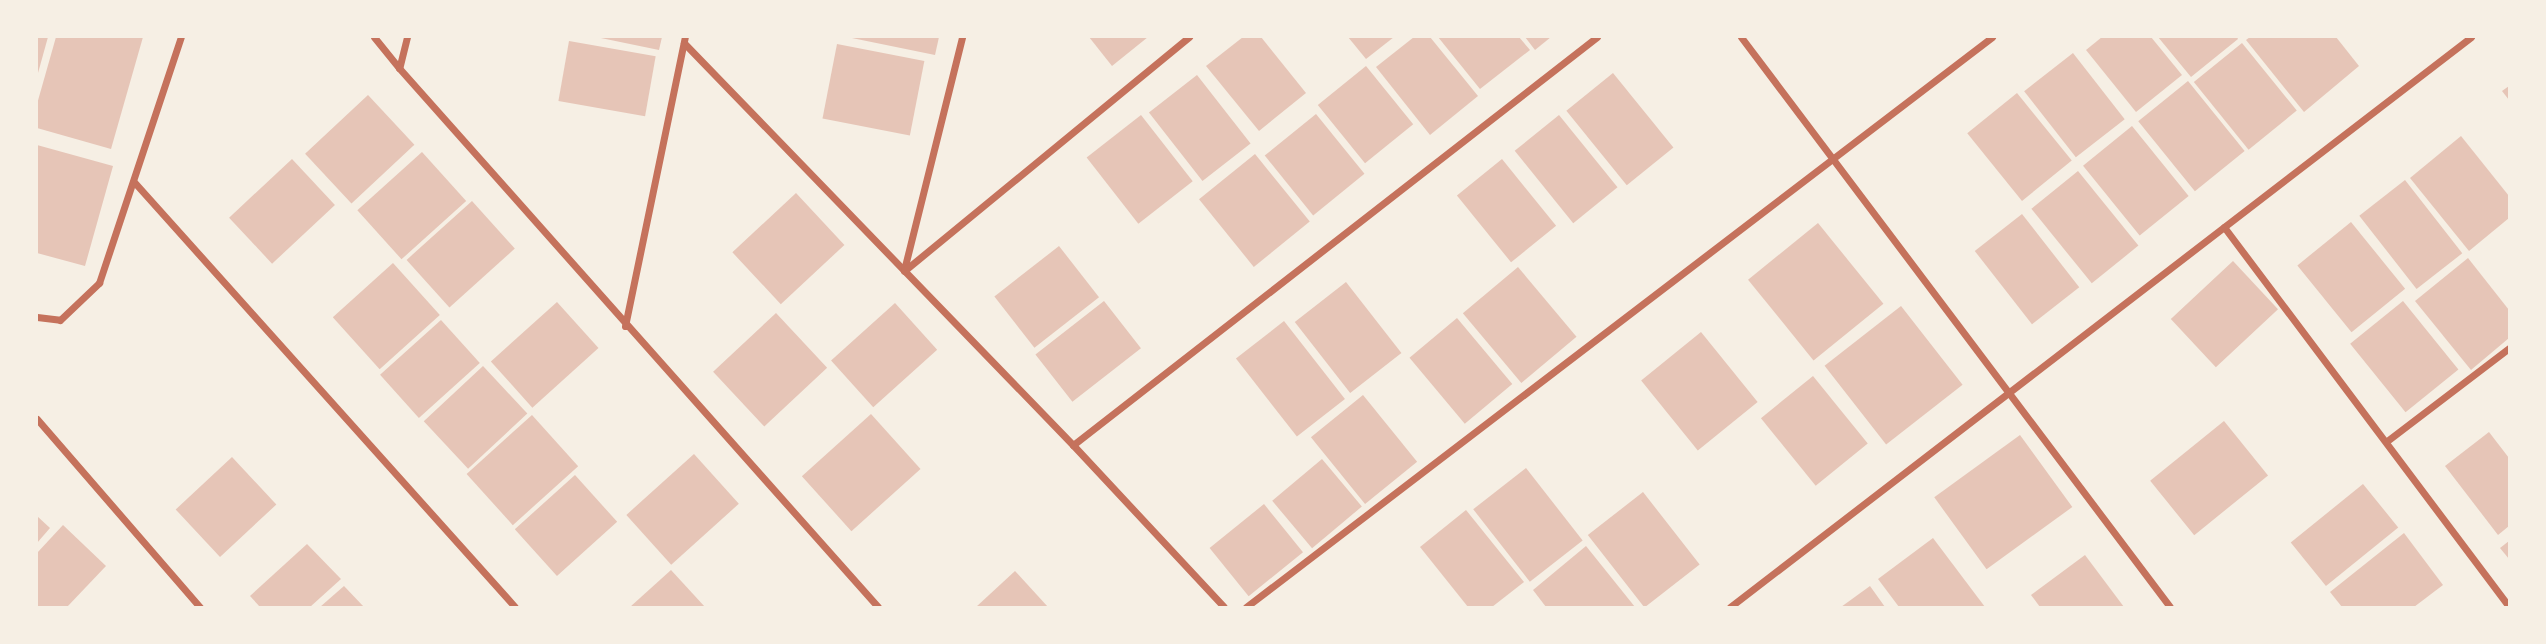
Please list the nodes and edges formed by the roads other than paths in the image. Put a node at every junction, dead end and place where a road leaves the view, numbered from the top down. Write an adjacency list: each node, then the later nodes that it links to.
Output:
1 (181, 37): 13 (street)
2 (374, 37): 11 (street)
3 (407, 37): 11 (street)
4 (962, 37): 15 (street)
5 (1189, 37): 15 (street)
6 (1597, 37): 22 (street)
7 (1741, 37): 12 (street)
8 (1992, 37): 12 (street)
9 (2471, 37): 14 (street)
10 (684, 40): 15 (street); 17 (street)
11 (399, 68): 17 (street)
12 (1831, 156): 19 (street); 28 (street)
13 (135, 183): 16 (street); 25 (street)
14 (2224, 227): 19 (street); 21 (street)
15 (904, 271): 22 (street)
16 (37, 317)
17 (625, 326): 26 (street)
18 (2509, 348): 21 (street)
19 (2009, 394): 23 (street); 29 (street)
20 (37, 419): 24 (street)
21 (2387, 441): 30 (street)
22 (1073, 444): 27 (street)
23 (2167, 606)
24 (200, 607)
25 (515, 607)
26 (878, 607)
27 (1224, 607)
28 (1246, 607)
29 (1730, 607)
30 (2509, 607)

